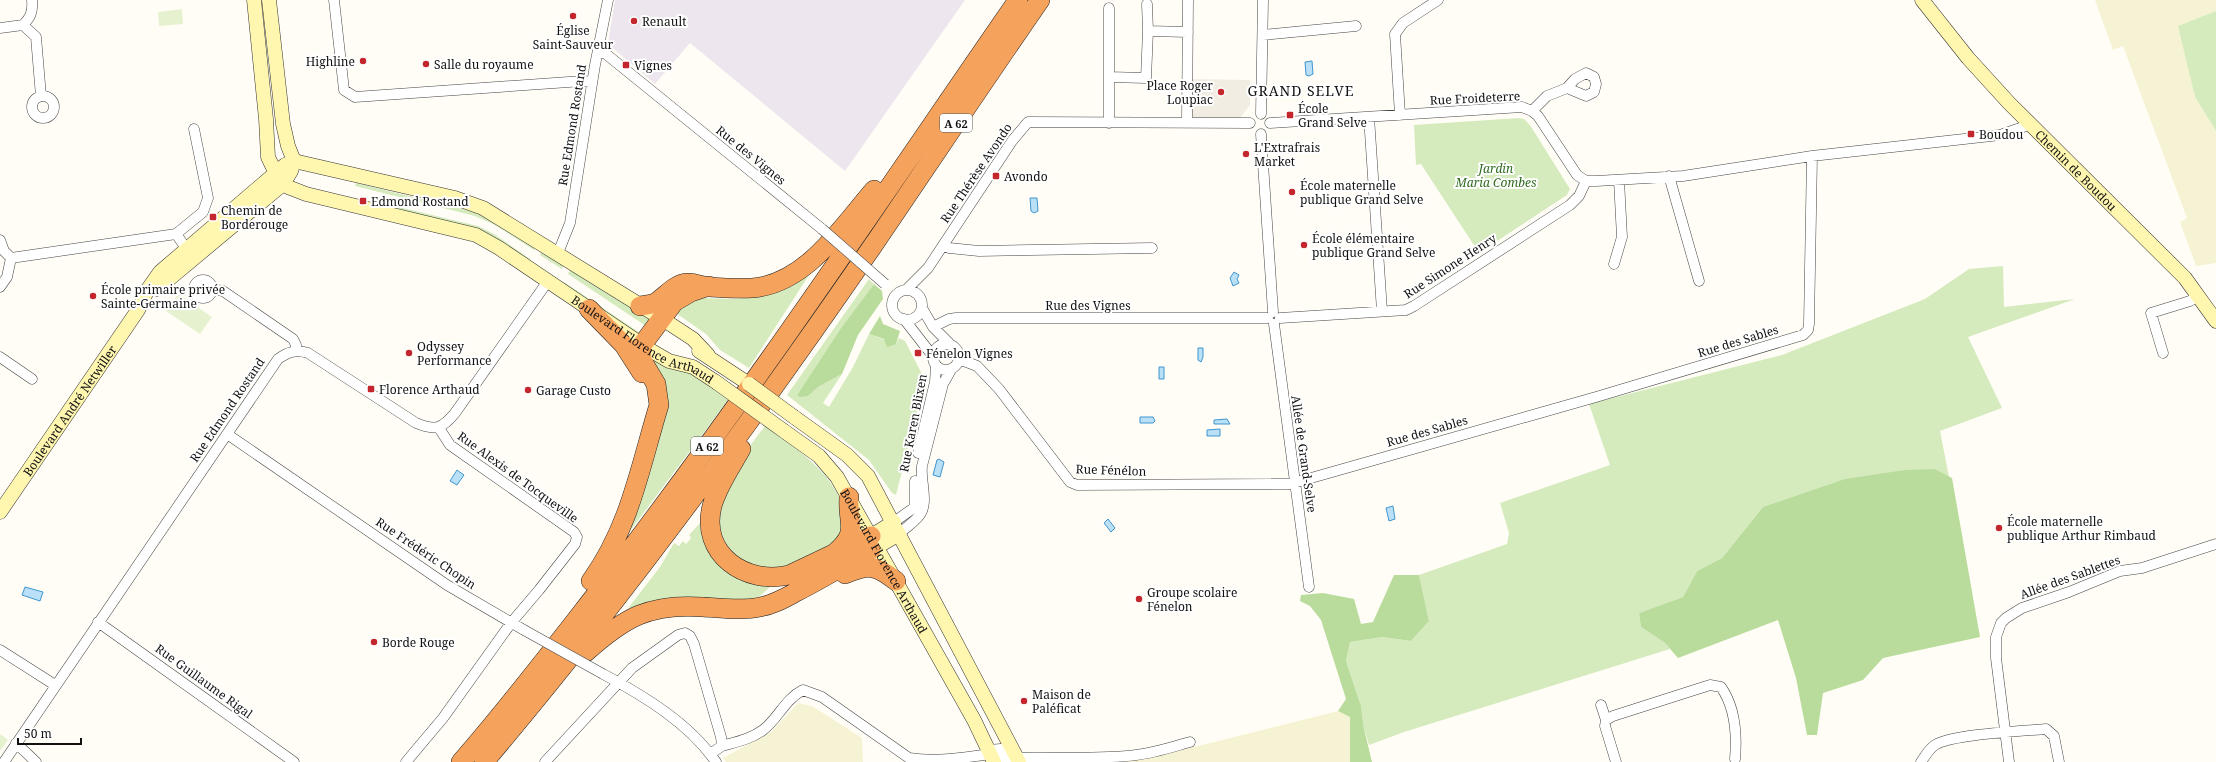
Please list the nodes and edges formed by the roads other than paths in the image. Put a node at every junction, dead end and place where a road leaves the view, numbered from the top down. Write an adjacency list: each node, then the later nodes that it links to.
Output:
1 (32, 0): 14 (street)
2 (254, 0): 40 (main road)
3 (270, 0): 38 (main road)
4 (334, 0): 22 (street)
5 (608, 0): 20 (street, Rue Edmond Rostand)
6 (1018, 0): 29 (highway, A 62)
7 (1040, 0): 48 (highway, A 62)
8 (1188, 0): 18 (street)
9 (1264, 0): 19 (street)
10 (1438, 0): 27 (street)
11 (1922, 0): 34 (main road, Chemin de Boudou)
12 (1147, 4): 17 (street)
13 (1109, 8): 21 (street)
14 (23, 25): 16 (street); 24 (street)
15 (1356, 26): 19 (street)
16 (0, 28)
17 (1148, 31): 18 (street); 21 (street)
18 (1188, 32): 30 (street)
19 (1262, 35): 26 (street)
20 (598, 51): 22 (street, Rue Edmond Rostand); 57 (street, Rue des Vignes, bridge)
21 (1109, 77): 32 (street)
22 (592, 82): 51 (street, Rue Edmond Rostand)
23 (1567, 88): 25 (street)
24 (41, 96)
25 (1532, 111): 27 (street, Rue Froideterre); 42 (street, Rue Froideterre)
26 (1261, 114): 31 (street); 33 (street)
27 (1400, 115): 28 (street, Rue Froideterre)
28 (1369, 117): 31 (street, Rue Froideterre); 69 (street)
29 (936, 118): 58 (highway); 118 (highway, A 62)
30 (1187, 122): 32 (street, Rue Thérèse Avondo); 33 (street, Rue Thérèse Avondo)
31 (1270, 122): 36 (street)
32 (1109, 123): 47 (street, Rue Thérèse Avondo)
33 (1250, 123): 36 (street)
34 (2029, 123): 37 (street); 62 (main road, Chemin de Boudou)
35 (194, 129): 43 (street)
36 (1261, 134): 70 (street, Allée de Grand-Selve)
37 (1812, 156): 39 (street); 88 (street, Rue des Sables)
38 (294, 160): 40 (main road, Boulevard André Netwiller); 51 (main road, Boulevard Florence Arthaud)
39 (1669, 176): 41 (street); 56 (street)
40 (279, 179): 45 (main road, Boulevard André Netwiller); 55 (main road, Boulevard Florence Arthaud); 68 (main road, Boulevard André Netwiller)
41 (1619, 180): 42 (street); 53 (street)
42 (1586, 181): 69 (street, Rue Simone Henry)
43 (187, 225): 44 (street); 45 (street)
44 (176, 234): 49 (street); 52 (street)
45 (198, 239): 49 (main road, Boulevard André Netwiller)
46 (0, 240): 52 (street)
47 (943, 245): 50 (street); 54 (street)
48 (873, 246): 94 (highway); 103 (highway, A 62)
49 (186, 248): 68 (main road, Boulevard André Netwiller)
50 (1152, 248)
51 (558, 254): 65 (main road, Boulevard Florence Arthaud)
52 (12, 258): 59 (street)
53 (1614, 264)
54 (928, 268): 61 (street); 63 (street)
55 (548, 281): 67 (main road, Boulevard Florence Arthaud); 86 (street)
56 (1699, 281)
57 (885, 284): 61 (street, Rue des Vignes); 64 (street, Rue des Vignes)
58 (709, 286): 65 (highway); 73 (highway)
59 (0, 287)
60 (212, 288): 77 (street)
61 (903, 290): 63 (street); 64 (street)
62 (2200, 295): 72 (main road, Chemin de Boudou); 78 (street)
63 (920, 298): 66 (street)
64 (893, 300): 71 (street)
65 (640, 306): 73 (main road, Boulevard Florence Arthaud)
66 (922, 308): 71 (street); 74 (street)
67 (589, 309): 76 (main road, Boulevard Florence Arthaud); 85 (highway)
68 (138, 310): 90 (main road, Boulevard André Netwiller)
69 (1382, 311): 70 (street, Rue Simone Henry)
70 (1274, 318): 74 (street, Rue des Vignes); 88 (street, Allée de Grand-Selve)
71 (904, 320): 79 (street)
72 (2216, 321)
73 (659, 322): 76 (highway); 91 (main road, Boulevard Florence Arthaud, bridge)
74 (933, 327): 75 (street)
75 (948, 344): 79 (street); 81 (street)
76 (642, 345): 85 (highway); 89 (main road, Boulevard Florence Arthaud, bridge)
77 (296, 351): 86 (street); 87 (street, Rue Edmond Rostand)
78 (2162, 353)
79 (932, 355): 82 (street)
80 (0, 357): 84 (street)
81 (959, 359): 83 (street); 88 (street, Rue Fénélon)
82 (936, 365): 83 (street); 91 (street, Rue Karen Blixen)
83 (952, 368): 91 (street, Rue Karen Blixen)
84 (32, 378)
85 (657, 413): 118 (highway)
86 (439, 428): 99 (street, Rue Alexis de Tocqueville)
87 (227, 434): 98 (street, Rue Edmond Rostand); 99 (street, Rue Frédéric Chopin)
88 (1296, 483): 97 (street, Allée de Grand-Selve)
89 (849, 497): 92 (main road, Boulevard Florence Arthaud); 94 (highway)
90 (0, 512)
91 (896, 528): 92 (main road); 111 (main road, Boulevard Florence Arthaud)
92 (874, 541): 94 (highway); 95 (highway); 96 (main road, Boulevard Florence Arthaud)
93 (2216, 544): 106 (street, Allée des Sablettes)
94 (831, 556)
95 (824, 578): 96 (highway); 103 (highway)
96 (896, 581): 110 (main road, Boulevard Florence Arthaud)
97 (1309, 587)
98 (98, 622): 102 (street, Rue Edmond Rostand); 116 (street, Rue Guillaume Rigal)
99 (511, 623): 101 (street, Rue Frédéric Chopin, bridge); 117 (street)
100 (0, 650): 102 (street)
101 (619, 682): 109 (street); 112 (street, Rue Frédéric Chopin); 120 (street)
102 (55, 685): 108 (street, Rue Edmond Rostand)
103 (548, 687): 119 (highway, A 62)
104 (1601, 705): 105 (street)
105 (1606, 720): 113 (street); 121 (street)
106 (2006, 732): 122 (street); 123 (street, Allée des Sablettes); 124 (street)
107 (1190, 742): 111 (street)
108 (16, 743): 114 (street, Rue Edmond Rostand); 115 (street)
109 (722, 746): 110 (street, Rue Frédéric Chopin); 112 (street, Rue Frédéric Chopin)
110 (991, 756): 111 (street)
111 (1016, 756)
112 (713, 758)
113 (1736, 760)
114 (4, 762)
115 (36, 762)
116 (294, 762)
117 (406, 762)
118 (460, 762)
119 (484, 762)
120 (545, 762)
121 (1616, 762)
122 (1921, 762)
123 (2009, 762)
124 (2059, 762)

